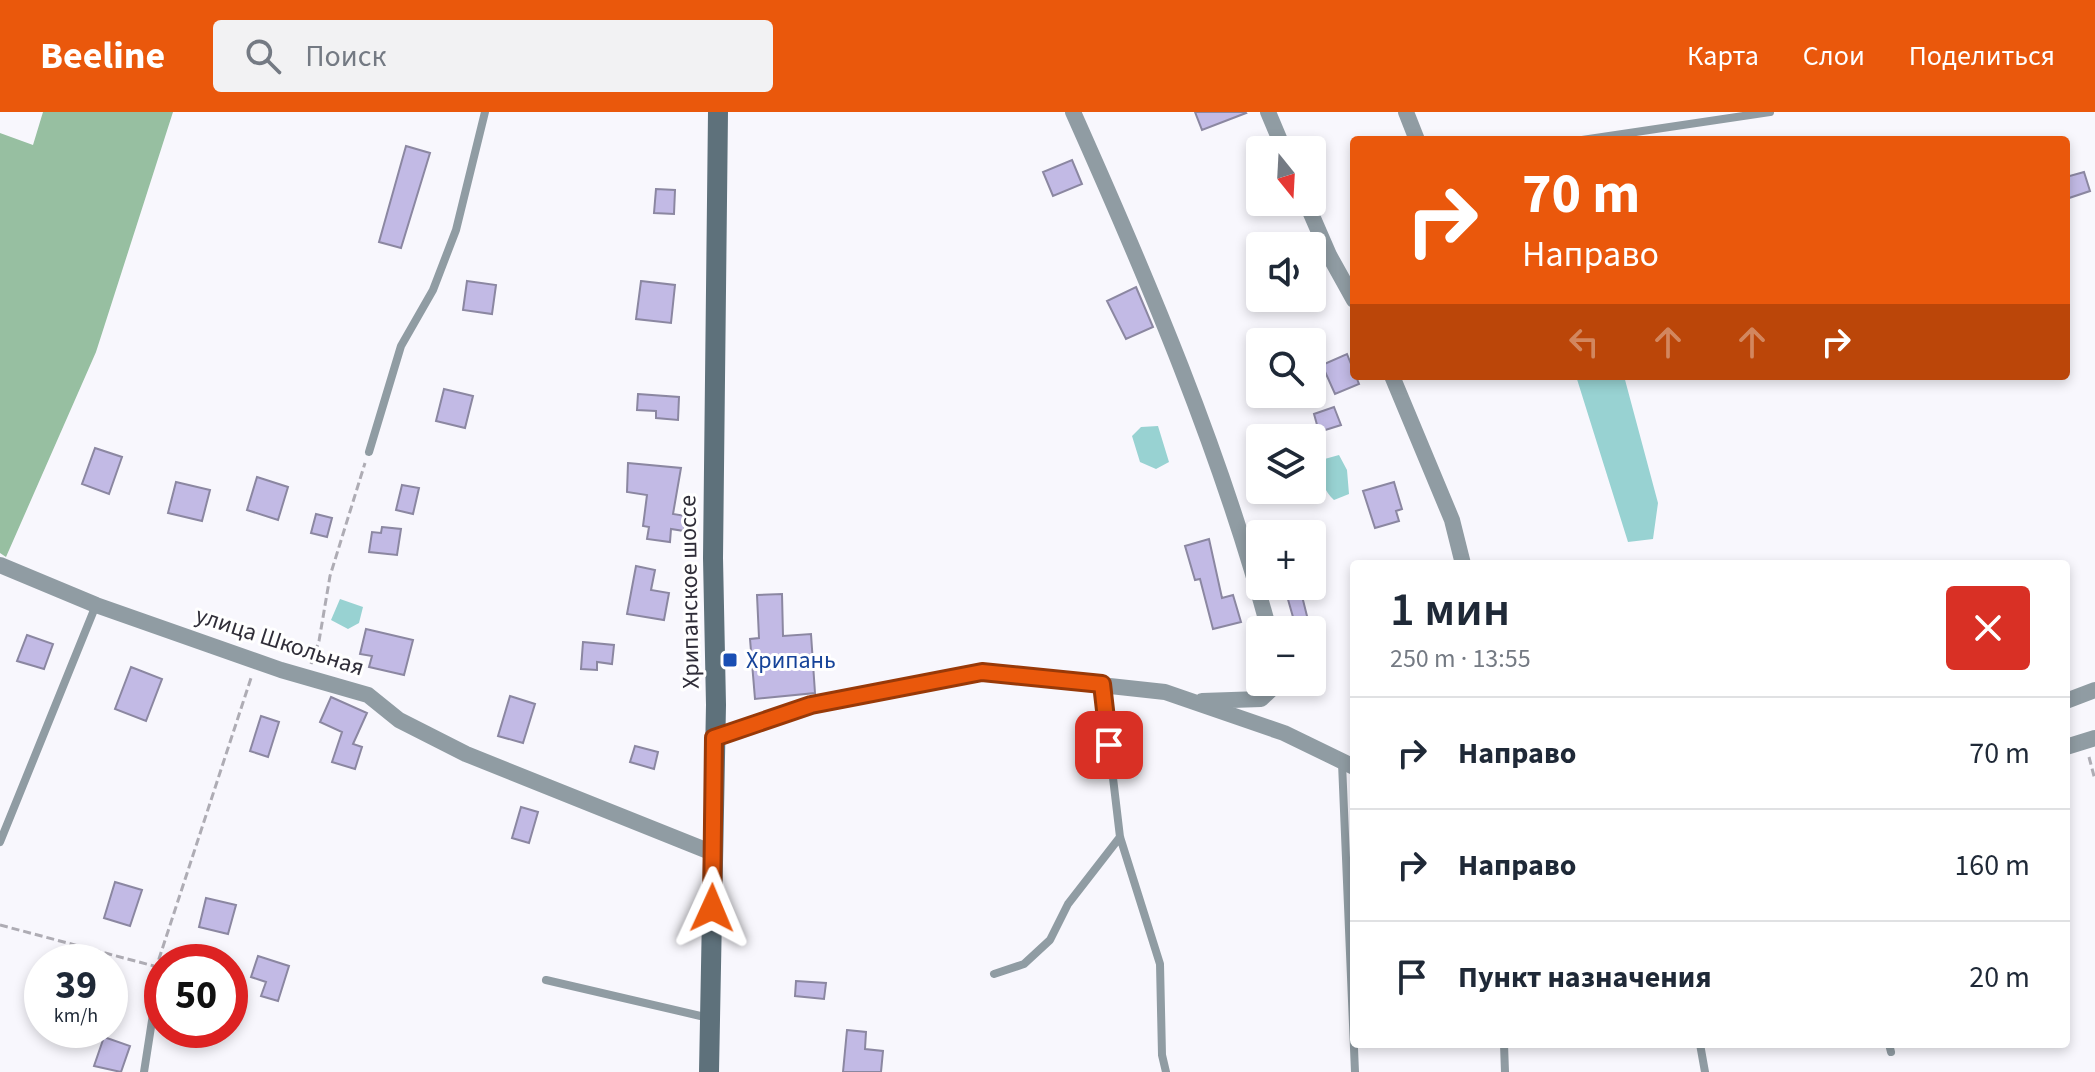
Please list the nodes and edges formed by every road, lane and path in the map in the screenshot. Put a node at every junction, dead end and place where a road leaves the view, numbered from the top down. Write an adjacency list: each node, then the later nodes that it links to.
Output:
1 (485, 112): 13 (lane)
2 (718, 112): 25 (main road, Хрипанское шоссе)
3 (1073, 112): 17 (street)
4 (1268, 112): 7 (street)
5 (1406, 112): 8 (street)
6 (1770, 112): 9 (lane)
7 (1278, 136)
8 (1415, 136)
9 (1609, 136)
10 (1312, 216): 11 (street)
11 (1350, 293)
12 (1394, 380): 14 (street)
13 (369, 452): 19 (path)
14 (1462, 560)
15 (0, 565): 16 (street, улица Школьная)
16 (96, 605): 18 (street, улица Школьная); 31 (lane)
17 (1265, 616)
18 (257, 661): 19 (street, улица Школьная); 35 (path)
19 (306, 676): 32 (street, улица Школьная)
20 (1102, 684): 24 (street); 25 (street); 30 (lane)
21 (2095, 690): 23 (street)
22 (1264, 696): 24 (street)
23 (2070, 699)
24 (1192, 701): 28 (street)
25 (714, 738): 32 (main road, Хрипанское шоссе)
26 (2090, 740): 27 (street); 29 (path)
27 (2070, 746)
28 (1348, 765): 33 (lane)
29 (2095, 780)
30 (1120, 837): 37 (lane); 46 (lane)
31 (0, 842)
32 (713, 853): 39 (main road, Хрипанское шоссе)
33 (1350, 853)
34 (0, 925): 36 (path)
35 (161, 944)
36 (144, 963)
37 (994, 974)
38 (546, 980): 39 (lane)
39 (710, 1018): 45 (main road, Хрипанское шоссе)
40 (148, 1048): 44 (lane)
41 (1354, 1048): 47 (lane)
42 (1504, 1048): 48 (lane)
43 (1701, 1048): 49 (lane)
44 (144, 1072)
45 (709, 1072)
46 (1166, 1072)
47 (1355, 1072)
48 (1505, 1072)
49 (1705, 1072)

